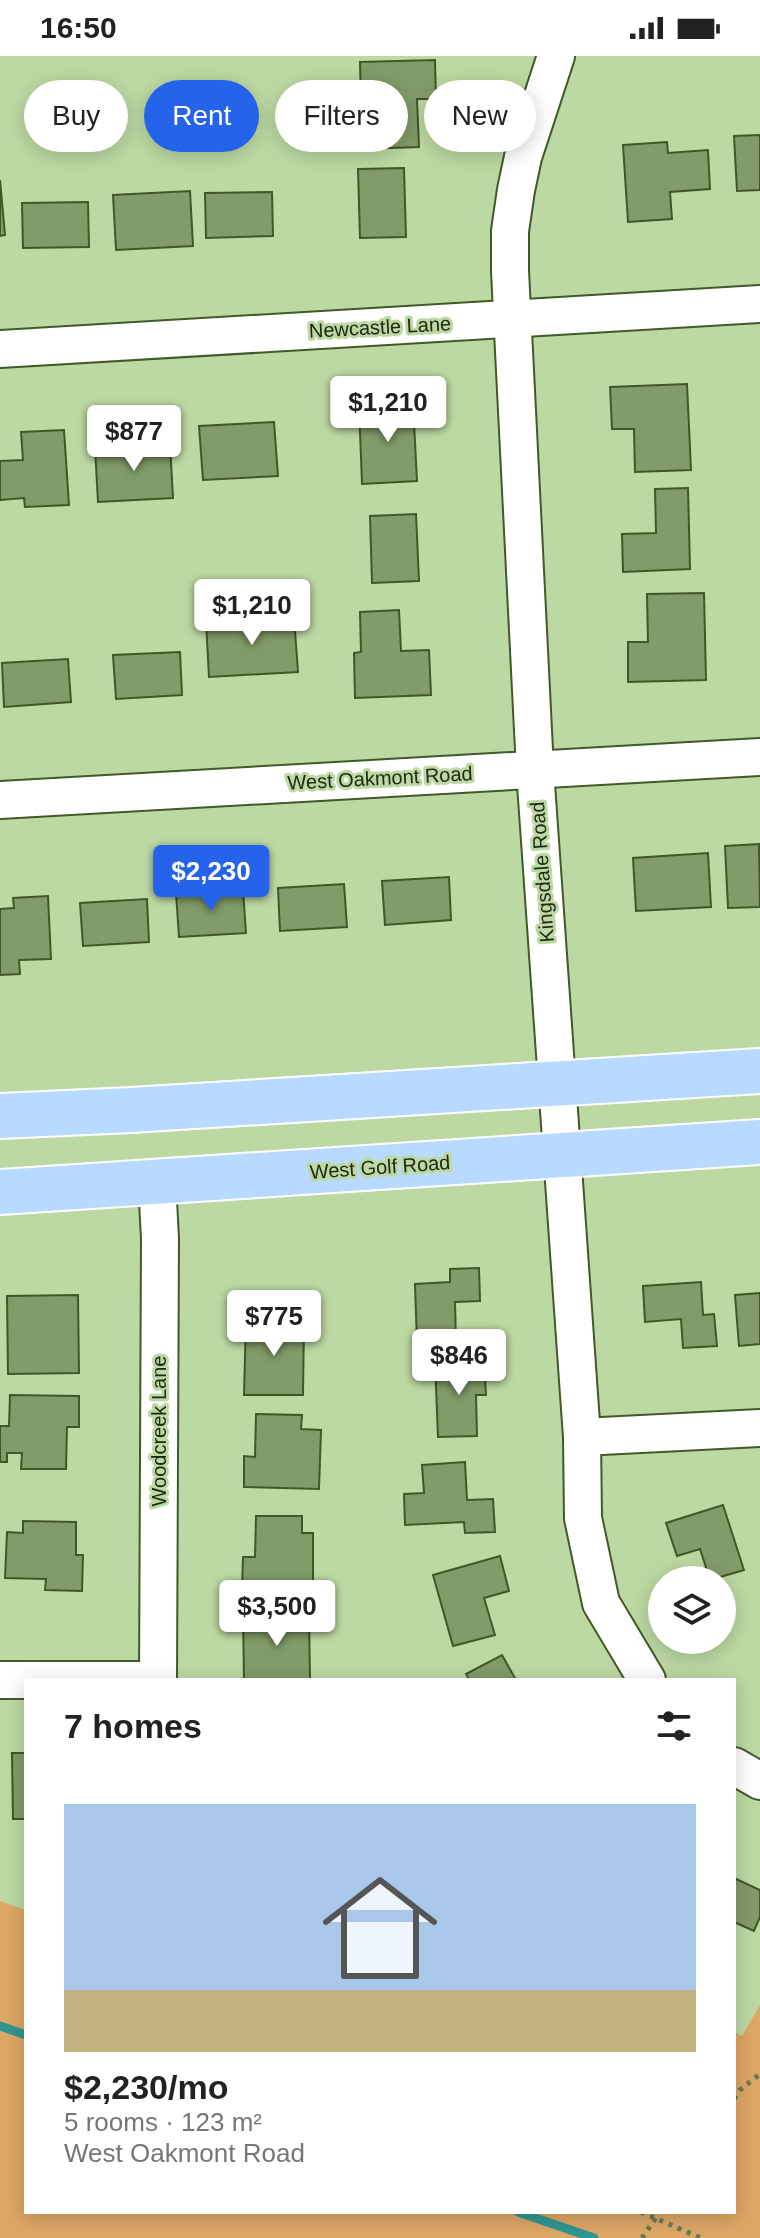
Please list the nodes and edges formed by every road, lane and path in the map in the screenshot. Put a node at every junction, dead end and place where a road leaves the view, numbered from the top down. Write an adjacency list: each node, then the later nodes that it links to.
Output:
1 (556, 56): 3 (street, Kingsdale Road)
2 (760, 304): 3 (street, Newcastle Lane)
3 (512, 319): 4 (street, Newcastle Lane); 6 (street, Kingsdale Road)
4 (0, 349)
5 (760, 757): 6 (street, West Oakmont Road)
6 (535, 770): 7 (street, West Oakmont Road); 9 (street, Kingsdale Road)
7 (0, 800)
8 (760, 1071): 9 (main road)
9 (557, 1084): 10 (main road); 12 (street, Kingsdale Road)
10 (0, 1116)
11 (760, 1142): 12 (main road, West Golf Road)
12 (562, 1154): 13 (main road, West Golf Road); 16 (street, Kingsdale Road)
13 (157, 1183): 14 (main road, West Golf Road); 17 (street, Woodcreek Lane)
14 (0, 1192)
15 (760, 1428): 16 (street)
16 (582, 1437): 18 (street, Kingsdale Road)
17 (158, 1678)
18 (646, 1678)
19 (0, 1680): 20 (street)
20 (24, 1680)
21 (736, 1767): 22 (street)
22 (760, 1781)
23 (760, 2074): 24 (path)
24 (736, 2096)
25 (645, 2214): 27 (path)
26 (659, 2214): 27 (path)
27 (656, 2219): 28 (path); 29 (path)
28 (642, 2238)
29 (701, 2238)

